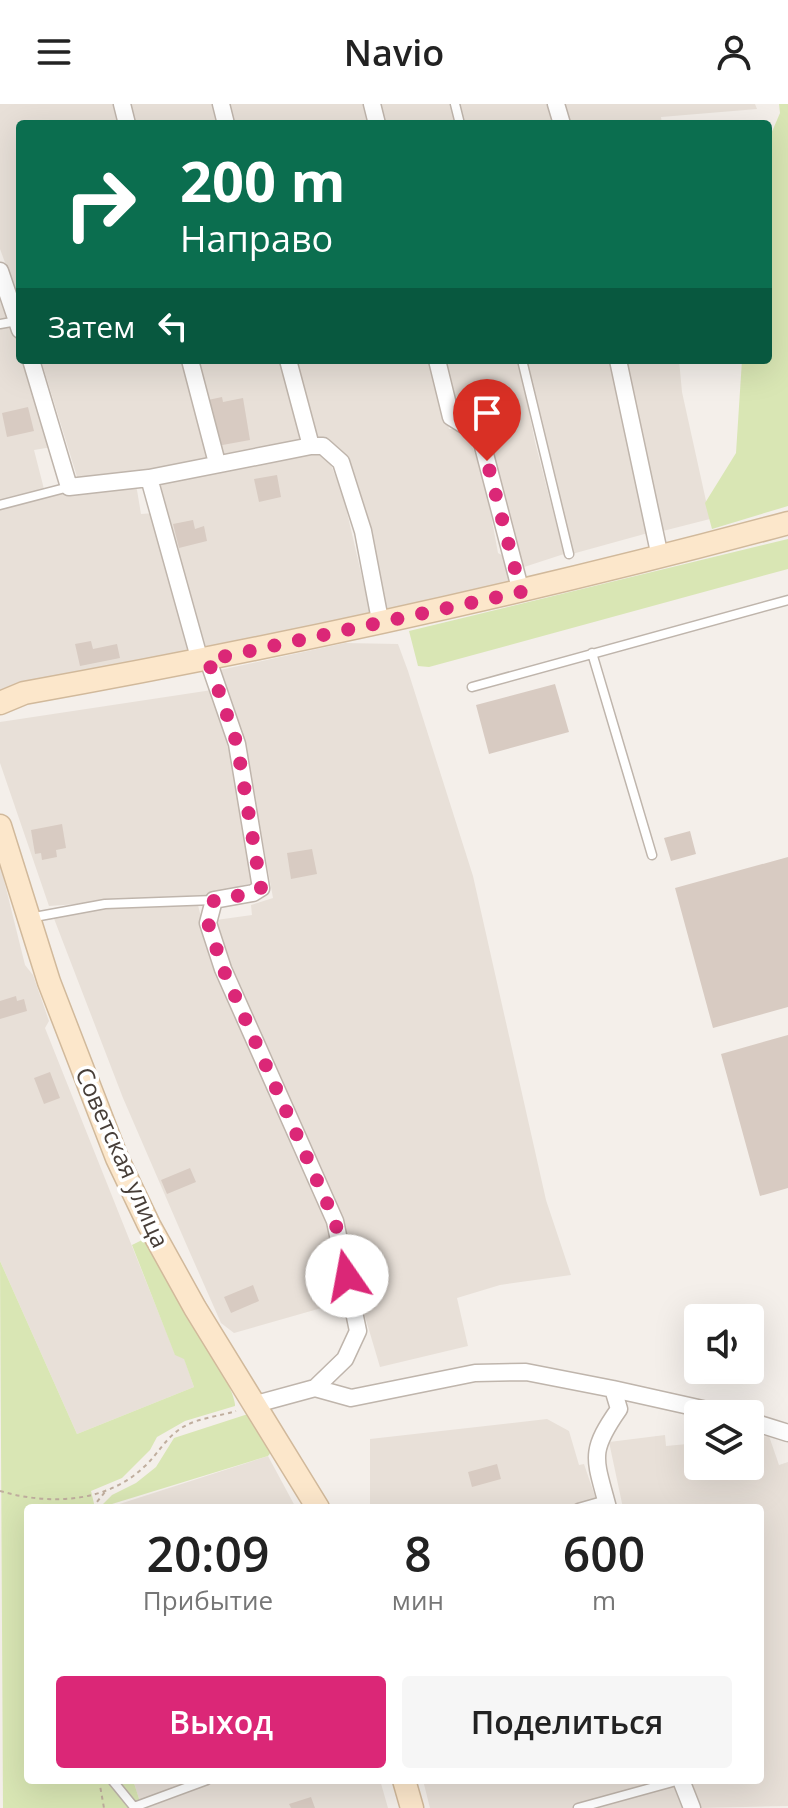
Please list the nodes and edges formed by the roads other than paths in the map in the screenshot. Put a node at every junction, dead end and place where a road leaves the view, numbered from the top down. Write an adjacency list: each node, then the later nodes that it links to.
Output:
1 (0, 271): 2 (street)
2 (12, 325)
3 (32, 364): 12 (street)
4 (191, 364): 10 (street)
5 (289, 364): 9 (street)
6 (438, 364): 17 (street)
7 (523, 364): 15 (lane)
8 (619, 364): 16 (street)
9 (311, 446): 10 (street); 19 (street)
10 (217, 463): 11 (street)
11 (149, 478): 12 (street); 21 (street)
12 (69, 487): 13 (lane)
13 (0, 505)
14 (788, 523): 16 (street)
15 (569, 554)
16 (660, 557): 17 (street)
17 (521, 592): 19 (street)
18 (788, 600): 20 (lane)
19 (380, 620): 21 (street)
20 (592, 653): 22 (lane); 25 (lane)
21 (204, 660): 23 (street); 26 (street)
22 (472, 687)
23 (0, 703)
24 (0, 826): 27 (street, Советская улица)
25 (652, 855)
26 (214, 900): 27 (lane); 28 (street)
27 (29, 918): 30 (street, Советская улица)
28 (315, 1388): 29 (street); 30 (street)
29 (613, 1389): 31 (street); 35 (street)
30 (256, 1404): 34 (street, Советская улица)
31 (684, 1405)
32 (764, 1425): 33 (street)
33 (788, 1433)
34 (316, 1504)
35 (607, 1504)
36 (115, 1784): 37 (lane)
37 (196, 1784)
38 (405, 1784): 41 (street)
39 (665, 1784): 42 (lane)
40 (682, 1784): 43 (street)
41 (412, 1808)
42 (578, 1808)
43 (692, 1808)

